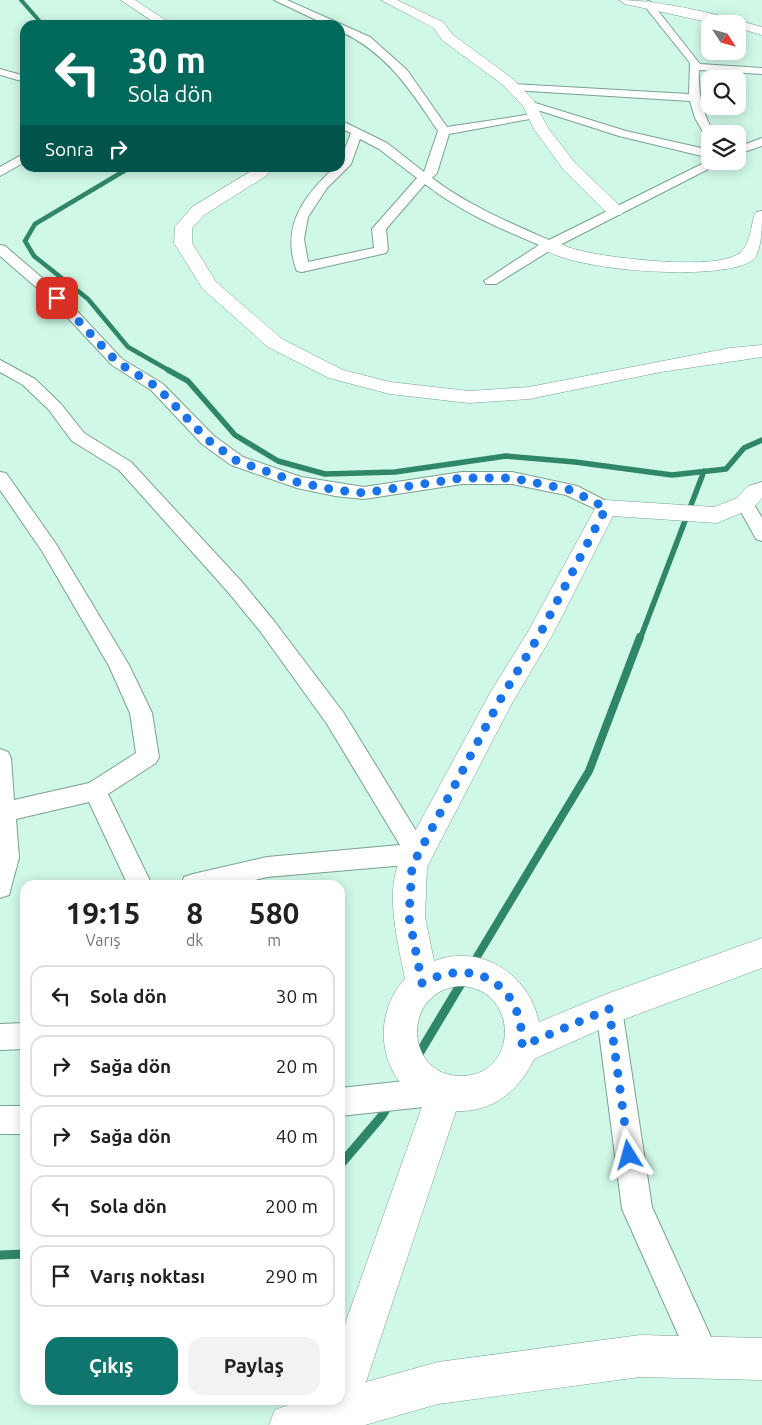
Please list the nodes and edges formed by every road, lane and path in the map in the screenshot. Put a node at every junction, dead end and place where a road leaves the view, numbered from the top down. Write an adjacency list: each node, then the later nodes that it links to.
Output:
1 (127, 0): 7 (street)
2 (279, 0): 8 (street)
3 (387, 0): 16 (street)
4 (625, 0): 5 (street)
5 (648, 4): 6 (street); 12 (street)
6 (701, 16)
7 (159, 20)
8 (324, 20)
9 (746, 27): 11 (street)
10 (345, 29): 21 (street)
11 (762, 31)
12 (694, 66): 13 (street); 17 (street)
13 (762, 71)
14 (0, 72): 15 (street)
15 (20, 78)
16 (513, 87): 17 (street); 18 (street)
17 (695, 98): 19 (street)
18 (532, 110): 21 (street); 25 (street); 33 (street)
19 (703, 125)
20 (345, 126): 22 (street)
21 (444, 131): 32 (street)
22 (357, 132): 27 (street); 32 (street)
23 (762, 142): 24 (street)
24 (746, 149)
25 (701, 152)
26 (20, 160): 29 (street)
27 (345, 164)
28 (701, 170): 33 (street)
29 (0, 172)
30 (261, 172): 38 (street)
31 (337, 172): 32 (street)
32 (424, 177): 35 (street)
33 (615, 211): 35 (street)
34 (762, 216): 35 (street)
35 (549, 245): 37 (street)
36 (0, 249): 42 (street)
37 (491, 280)
38 (762, 351)
39 (0, 365): 47 (street)
40 (0, 477): 45 (street)
41 (754, 496): 42 (street); 43 (street)
42 (606, 508): 47 (street)
43 (762, 535)
44 (0, 758): 46 (street)
45 (95, 791): 46 (street); 48 (street)
46 (2, 812): 50 (street)
47 (418, 854): 49 (street); 52 (street)
48 (138, 880)
49 (214, 880)
50 (0, 887)
51 (762, 953): 53 (street)
52 (422, 983): 56 (street); 57 (street)
53 (609, 1009): 56 (street); 61 (street)
54 (20, 1036): 55 (street)
55 (0, 1037)
56 (522, 1046): 57 (street)
57 (446, 1091): 58 (street); 63 (street)
58 (345, 1101)
59 (0, 1120): 60 (street)
60 (20, 1120)
61 (706, 1359): 62 (street); 64 (street)
62 (762, 1360)
63 (345, 1383)
64 (345, 1402)
65 (334, 1405): 66 (street)
66 (290, 1425)

